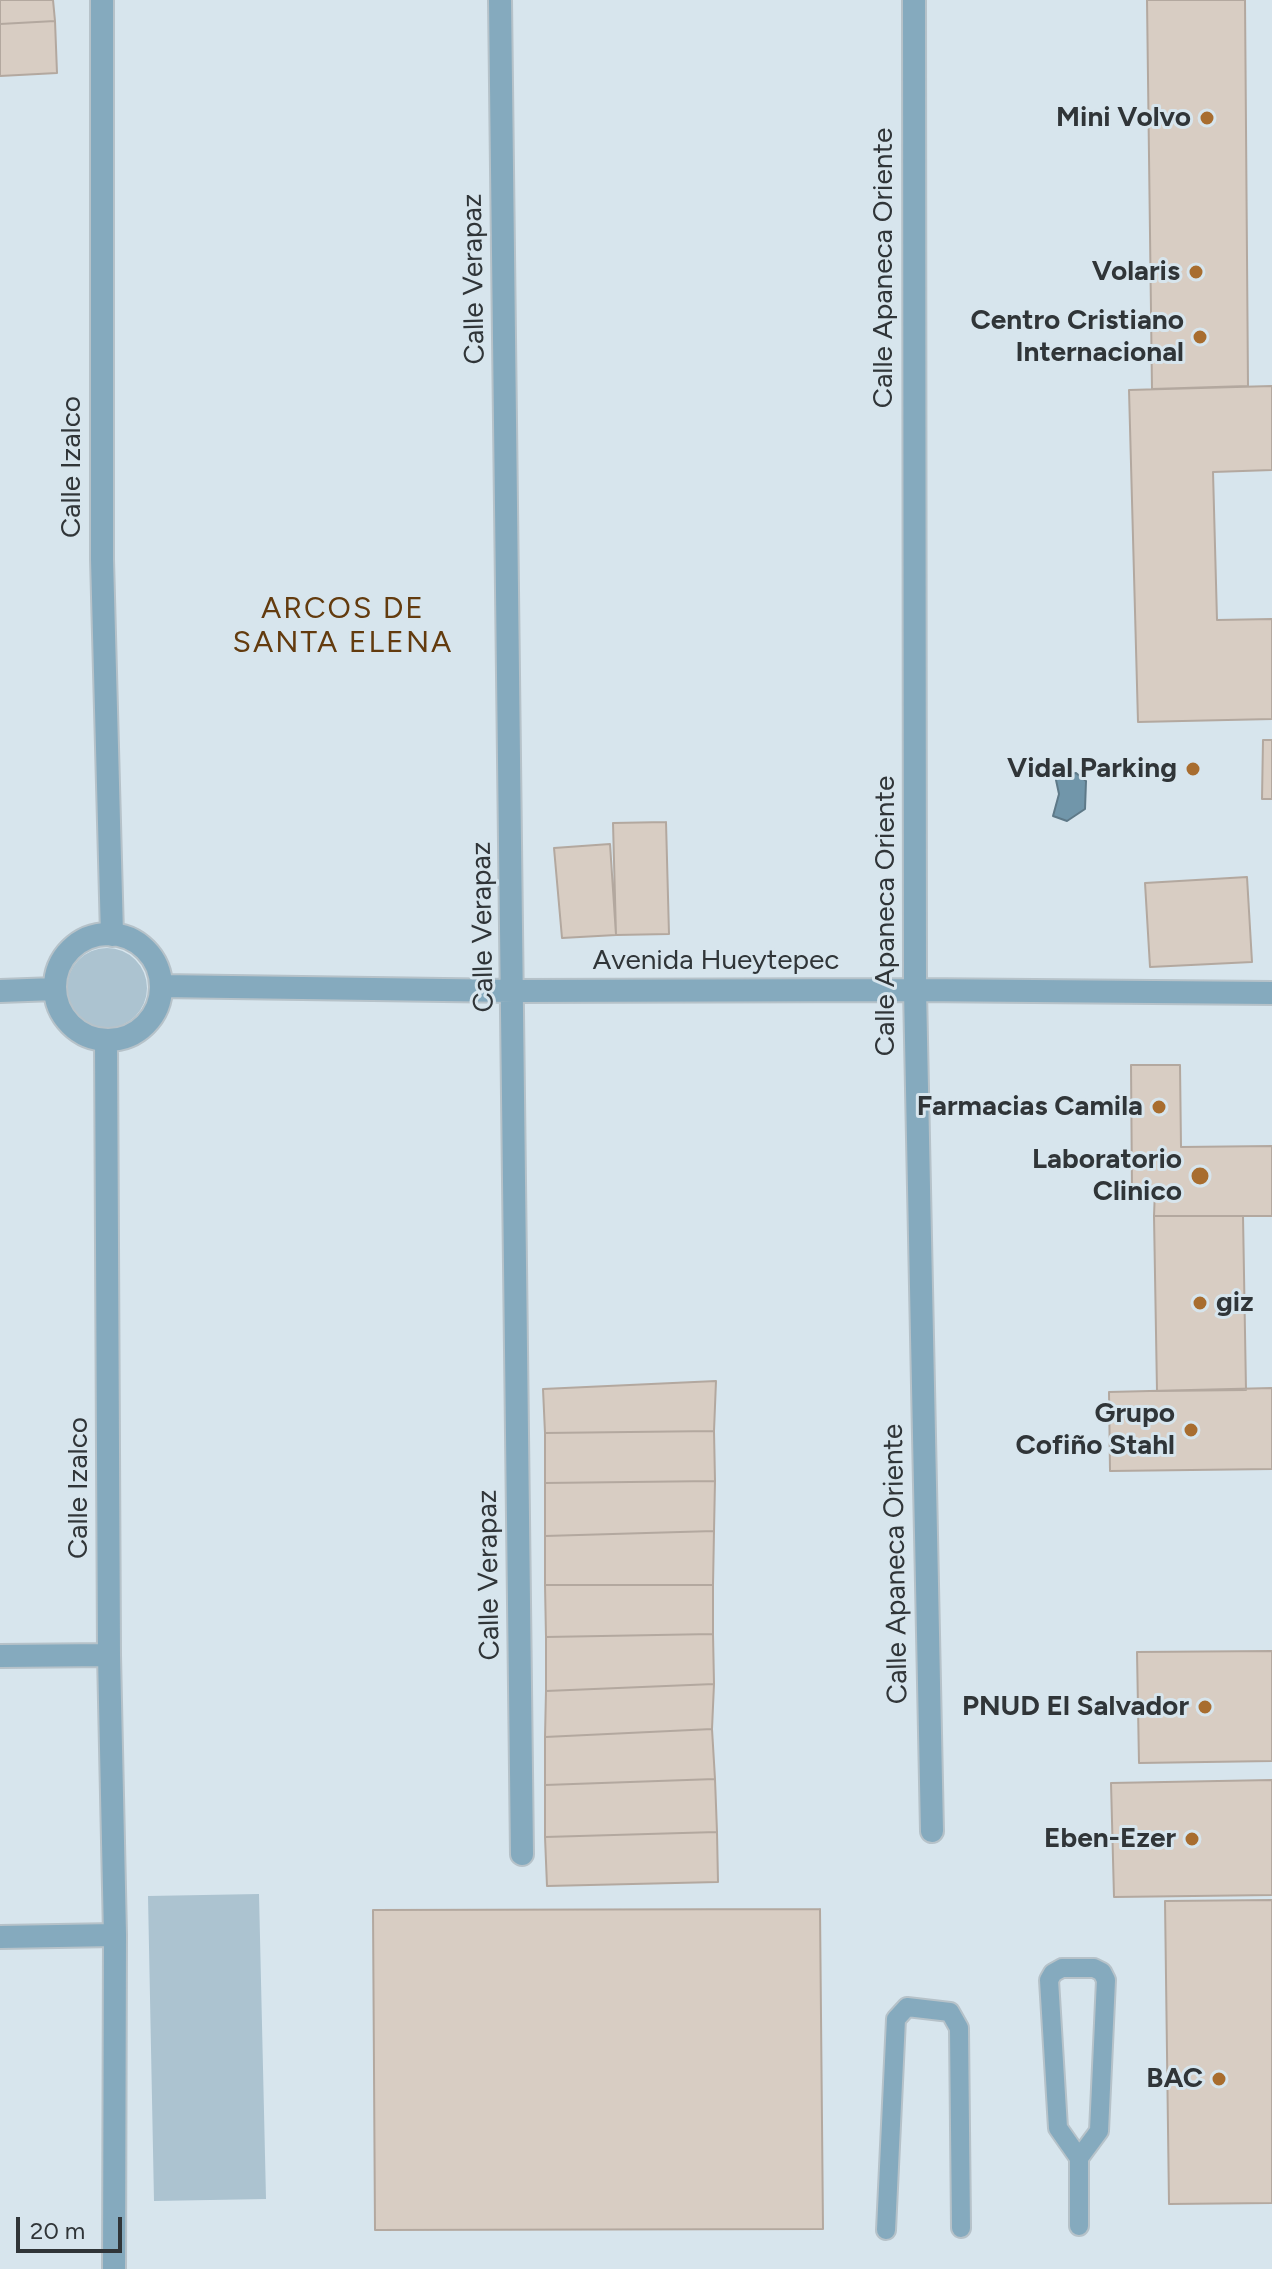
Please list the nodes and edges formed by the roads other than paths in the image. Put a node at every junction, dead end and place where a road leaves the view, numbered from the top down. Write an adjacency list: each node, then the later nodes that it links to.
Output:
1 (102, 0): 4 (street, Calle Izalco)
2 (500, 0): 9 (street, Calle Verapaz)
3 (914, 0): 7 (street, Calle Apaneca Oriente)
4 (112, 935): 5 (street); 6 (street)
5 (161, 986): 9 (street, Avenida Hueytepec); 11 (street)
6 (55, 989): 8 (street); 11 (street)
7 (915, 990): 9 (street, Avenida Hueytepec); 10 (street, Avenida Hueytepec); 14 (street, Calle Apaneca Oriente)
8 (0, 991)
9 (514, 991): 15 (street, Calle Verapaz)
10 (1272, 993)
11 (106, 1040): 12 (street, Calle Izalco)
12 (109, 1655): 13 (street); 16 (street, Calle Izalco)
13 (0, 1656)
14 (932, 1831)
15 (522, 1854)
16 (115, 1935): 17 (street); 22 (street, Calle Izalco)
17 (0, 1937)
18 (1079, 2158): 18 (lane); 19 (lane)
19 (1079, 2226)
20 (961, 2228): 21 (lane)
21 (886, 2230)
22 (114, 2269)

